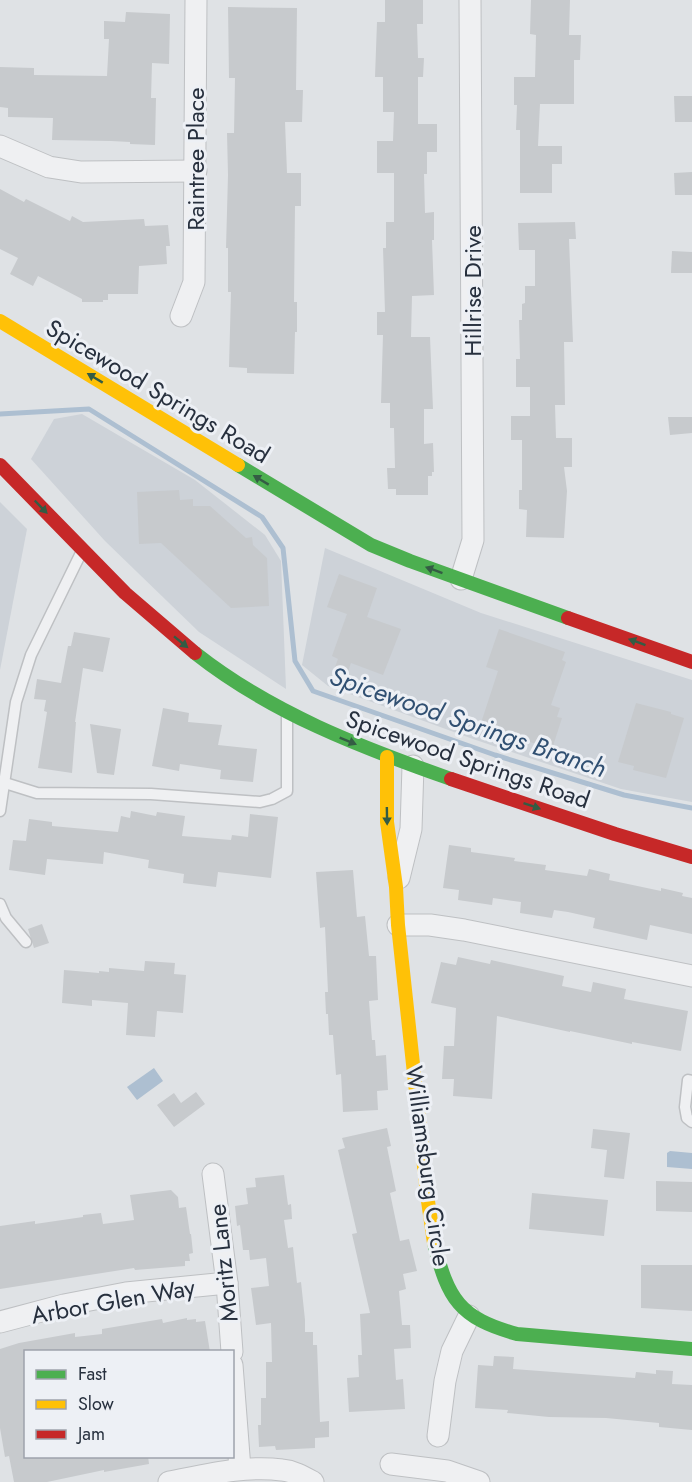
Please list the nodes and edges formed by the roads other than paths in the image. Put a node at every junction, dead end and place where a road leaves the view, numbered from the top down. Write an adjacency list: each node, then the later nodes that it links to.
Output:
1 (196, 0): 4 (street, Raintree Place)
2 (470, 0): 11 (street, Hillrise Drive)
3 (0, 146): 4 (street)
4 (196, 171): 5 (street, Raintree Place)
5 (181, 316)
6 (0, 321): 7 (main road, Spicewood Springs Road)
7 (31, 339): 8 (main road); 11 (main road, Spicewood Springs Road, one-way to 7)
8 (11, 340)
9 (0, 465): 10 (main road, Spicewood Springs Road, one-way to 10)
10 (82, 550): 13 (main road, Spicewood Springs Road, one-way to 13); 16 (lane)
11 (461, 579): 12 (main road, Spicewood Springs Road, one-way to 11)
12 (692, 662)
13 (287, 712): 14 (main road, Spicewood Springs Road, one-way to 14); 16 (lane)
14 (387, 758): 15 (main road, Spicewood Springs Road); 19 (main road, Williamsburg Circle, one-way to 19)
15 (412, 766): 18 (main road, Spicewood Springs Road, one-way to 18); 19 (street, Williamsburg Circle)
16 (5, 783): 17 (lane)
17 (0, 812)
18 (692, 856)
19 (396, 887): 21 (main road, Williamsburg Circle)
20 (0, 904): 22 (lane)
21 (398, 925): 23 (street); 28 (main road, Williamsburg Circle)
22 (26, 942)
23 (692, 976)
24 (692, 1081): 25 (lane)
25 (692, 1122)
26 (213, 1174): 27 (street, Moritz Lane)
27 (227, 1283): 29 (street, Arbor Glen Way); 31 (street, Moritz Lane)
28 (469, 1316): 30 (main road, Williamsburg Circle); 33 (street)
29 (0, 1322)
30 (692, 1349)
31 (232, 1350)
32 (234, 1391): 35 (street)
33 (438, 1436)
34 (391, 1464): 38 (street)
35 (240, 1469): 36 (street); 37 (street)
36 (169, 1482)
37 (313, 1482)
38 (479, 1482)

